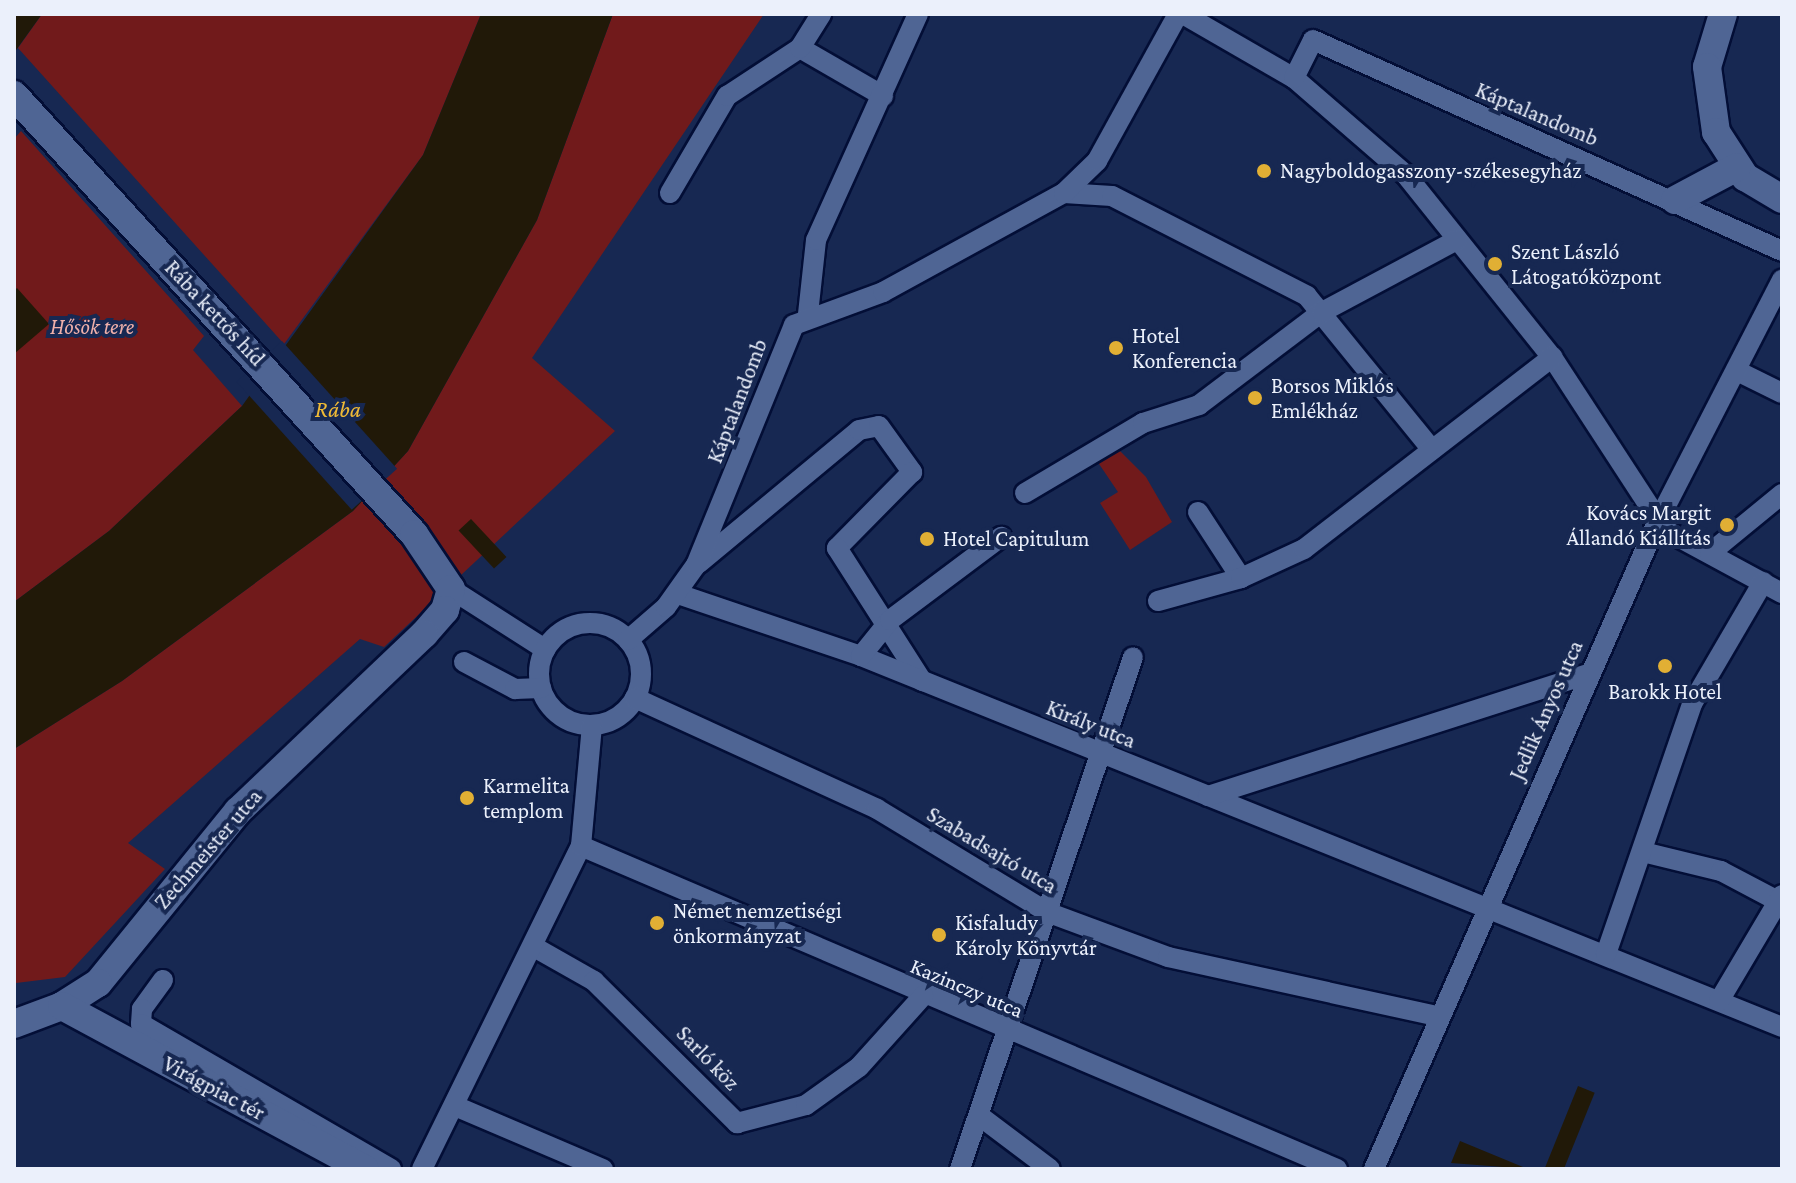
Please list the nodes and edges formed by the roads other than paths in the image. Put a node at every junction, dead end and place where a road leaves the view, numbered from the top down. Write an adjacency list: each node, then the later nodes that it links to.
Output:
1 (821, 14): 5 (street)
2 (918, 14): 8 (street)
3 (1180, 14): 6 (street); 11 (street)
4 (1723, 14): 9 (street)
5 (800, 48): 8 (street); 10 (street)
6 (1294, 78): 13 (street, Káptalandomb); 14 (street)
7 (14, 95): 32 (street, Rába kettős híd)
8 (883, 96): 18 (street)
9 (1737, 167): 12 (street); 13 (street)
10 (670, 193)
11 (1064, 193): 17 (street); 18 (street)
12 (1782, 199)
13 (1675, 200): 15 (street, Káptalandomb)
14 (1457, 240): 17 (street); 19 (street)
15 (1782, 251)
16 (1782, 280): 20 (street, Jedlik Ányos utca)
17 (1322, 312): 22 (street); 23 (street)
18 (808, 314): 29 (street, Káptalandomb)
19 (1552, 357): 22 (street); 26 (street)
20 (1737, 371): 21 (street); 26 (street, Jedlik Ányos utca)
21 (1782, 393)
22 (1432, 450): 30 (street)
23 (1025, 493)
24 (1782, 494): 28 (street)
25 (1198, 512): 30 (street)
26 (1658, 523): 28 (street); 42 (street, Jedlik Ányos utca)
27 (1001, 537): 36 (street)
28 (1710, 553): 31 (street)
29 (696, 565): 34 (street, Káptalandomb); 36 (street)
30 (1241, 578): 35 (street)
31 (1763, 582): 33 (street); 50 (street)
32 (451, 589): 38 (street); 59 (street, Zechmeister utca)
33 (1782, 593)
34 (678, 594): 37 (street, Káptalandomb); 39 (street, Király utca)
35 (1158, 601)
36 (885, 625): 39 (street); 43 (street)
37 (628, 640): 38 (street); 45 (street)
38 (545, 649): 44 (street)
39 (861, 656): 43 (street, Király utca)
40 (1133, 657): 47 (street)
41 (464, 662): 44 (street)
42 (1588, 674): 48 (street); 52 (street, Jedlik Ányos utca)
43 (922, 681): 47 (street, Király utca)
44 (541, 688): 46 (street)
45 (635, 698): 46 (street); 53 (street, Szabadsajtó utca)
46 (592, 726): 49 (street)
47 (1099, 754): 48 (street, Király utca); 53 (street)
48 (1208, 796): 52 (street, Király utca)
49 (581, 846): 54 (street); 57 (street, Kazinczy utca)
50 (1647, 853): 51 (street); 55 (street)
51 (1780, 898): 58 (street)
52 (1483, 907): 55 (street, Király utca); 60 (street, Jedlik Ányos utca)
53 (1047, 912): 60 (street, Szabadsajtó utca); 63 (street)
54 (534, 947): 57 (street, Sarló köz); 64 (street)
55 (1606, 954): 58 (street, Király utca)
56 (163, 980): 67 (street)
57 (923, 996): 63 (street, Kazinczy utca)
58 (1719, 1001): 62 (street, Király utca)
59 (62, 1006): 61 (street, Zechmeister utca); 66 (street, Virágpiac tér)
60 (1436, 1016): 73 (street, Jedlik Ányos utca)
61 (14, 1024)
62 (1782, 1027)
63 (1010, 1032): 65 (street); 72 (street, Kazinczy utca)
64 (455, 1106): 68 (street); 69 (street)
65 (981, 1117): 70 (street); 71 (street)
66 (365, 1169)
67 (391, 1169)
68 (422, 1169)
69 (603, 1169)
70 (960, 1169)
71 (1050, 1169)
72 (1337, 1169)
73 (1374, 1169)

